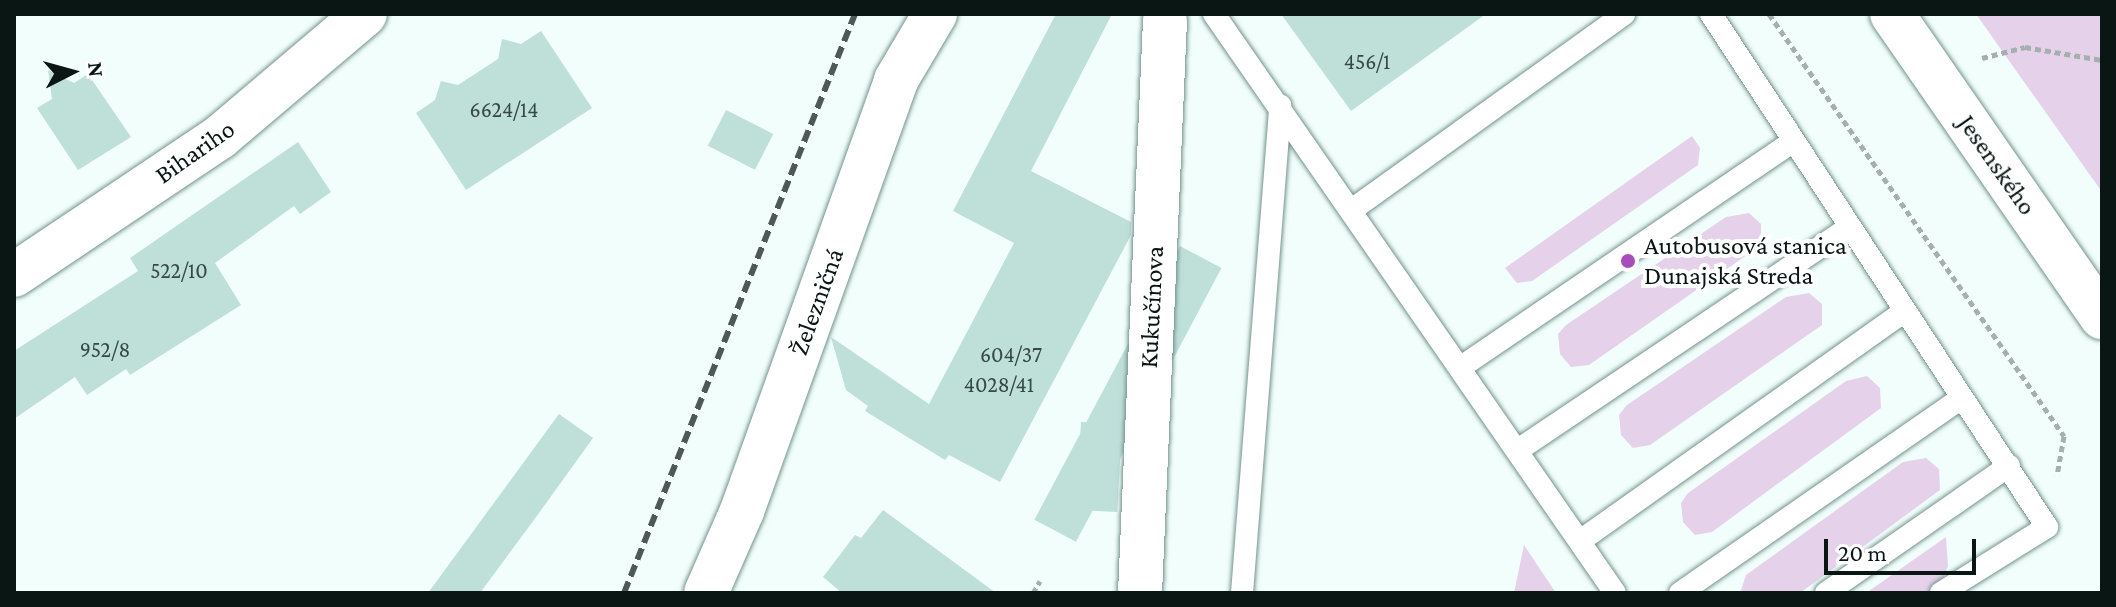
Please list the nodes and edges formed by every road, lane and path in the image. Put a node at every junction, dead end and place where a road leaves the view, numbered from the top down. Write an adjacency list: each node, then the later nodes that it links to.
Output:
1 (365, 14): 15 (street, Bihariho)
2 (935, 14): 25 (street, Železničná)
3 (1214, 14): 11 (lane)
4 (1624, 14): 13 (lane)
5 (1711, 14): 12 (lane)
6 (1769, 14): 20 (path)
7 (1892, 14): 17 (street, Jesenského)
8 (1165, 21): 27 (street, Kukučínova)
9 (1991, 56): 10 (path)
10 (2102, 60)
11 (1280, 105): 13 (lane); 28 (lane)
12 (1794, 141): 14 (lane); 18 (lane)
13 (1353, 209): 18 (lane)
14 (1850, 227): 16 (lane); 21 (lane)
15 (14, 275)
16 (1905, 311): 19 (lane); 23 (lane)
17 (2102, 317)
18 (1461, 367): 21 (lane)
19 (1962, 398): 22 (lane); 30 (lane)
20 (2064, 436)
21 (1518, 450): 23 (lane)
22 (2009, 466): 31 (lane); 32 (lane)
23 (1580, 541): 29 (lane)
24 (1040, 581): 26 (path)
25 (706, 593)
26 (1033, 593)
27 (1140, 593)
28 (1242, 593)
29 (1615, 593)
30 (1680, 593)
31 (1826, 593)
32 (1941, 593)

